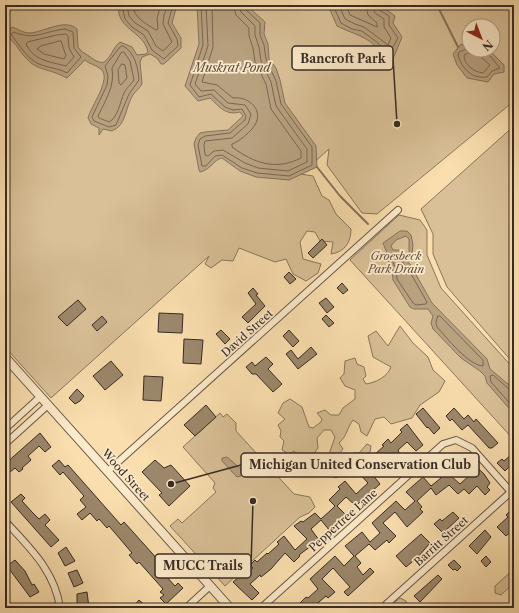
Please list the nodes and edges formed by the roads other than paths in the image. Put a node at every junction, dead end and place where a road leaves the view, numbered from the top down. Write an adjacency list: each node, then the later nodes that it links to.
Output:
1 (398, 210): 7 (street, David Street)
2 (5, 357): 3 (street, Wood Street)
3 (40, 397): 4 (street, Wood Street); 5 (street)
4 (48, 405): 6 (street); 7 (street, Wood Street)
5 (5, 429)
6 (5, 444)
7 (108, 471): 10 (street, Wood Street)
8 (513, 490): 14 (street, Peppertree Lane); 15 (street, Barritt Street)
9 (5, 521): 11 (street)
10 (210, 586): 12 (street); 13 (street, Wood Street)
11 (60, 608)
12 (186, 608)
13 (230, 608)
14 (261, 608)
15 (382, 608)

